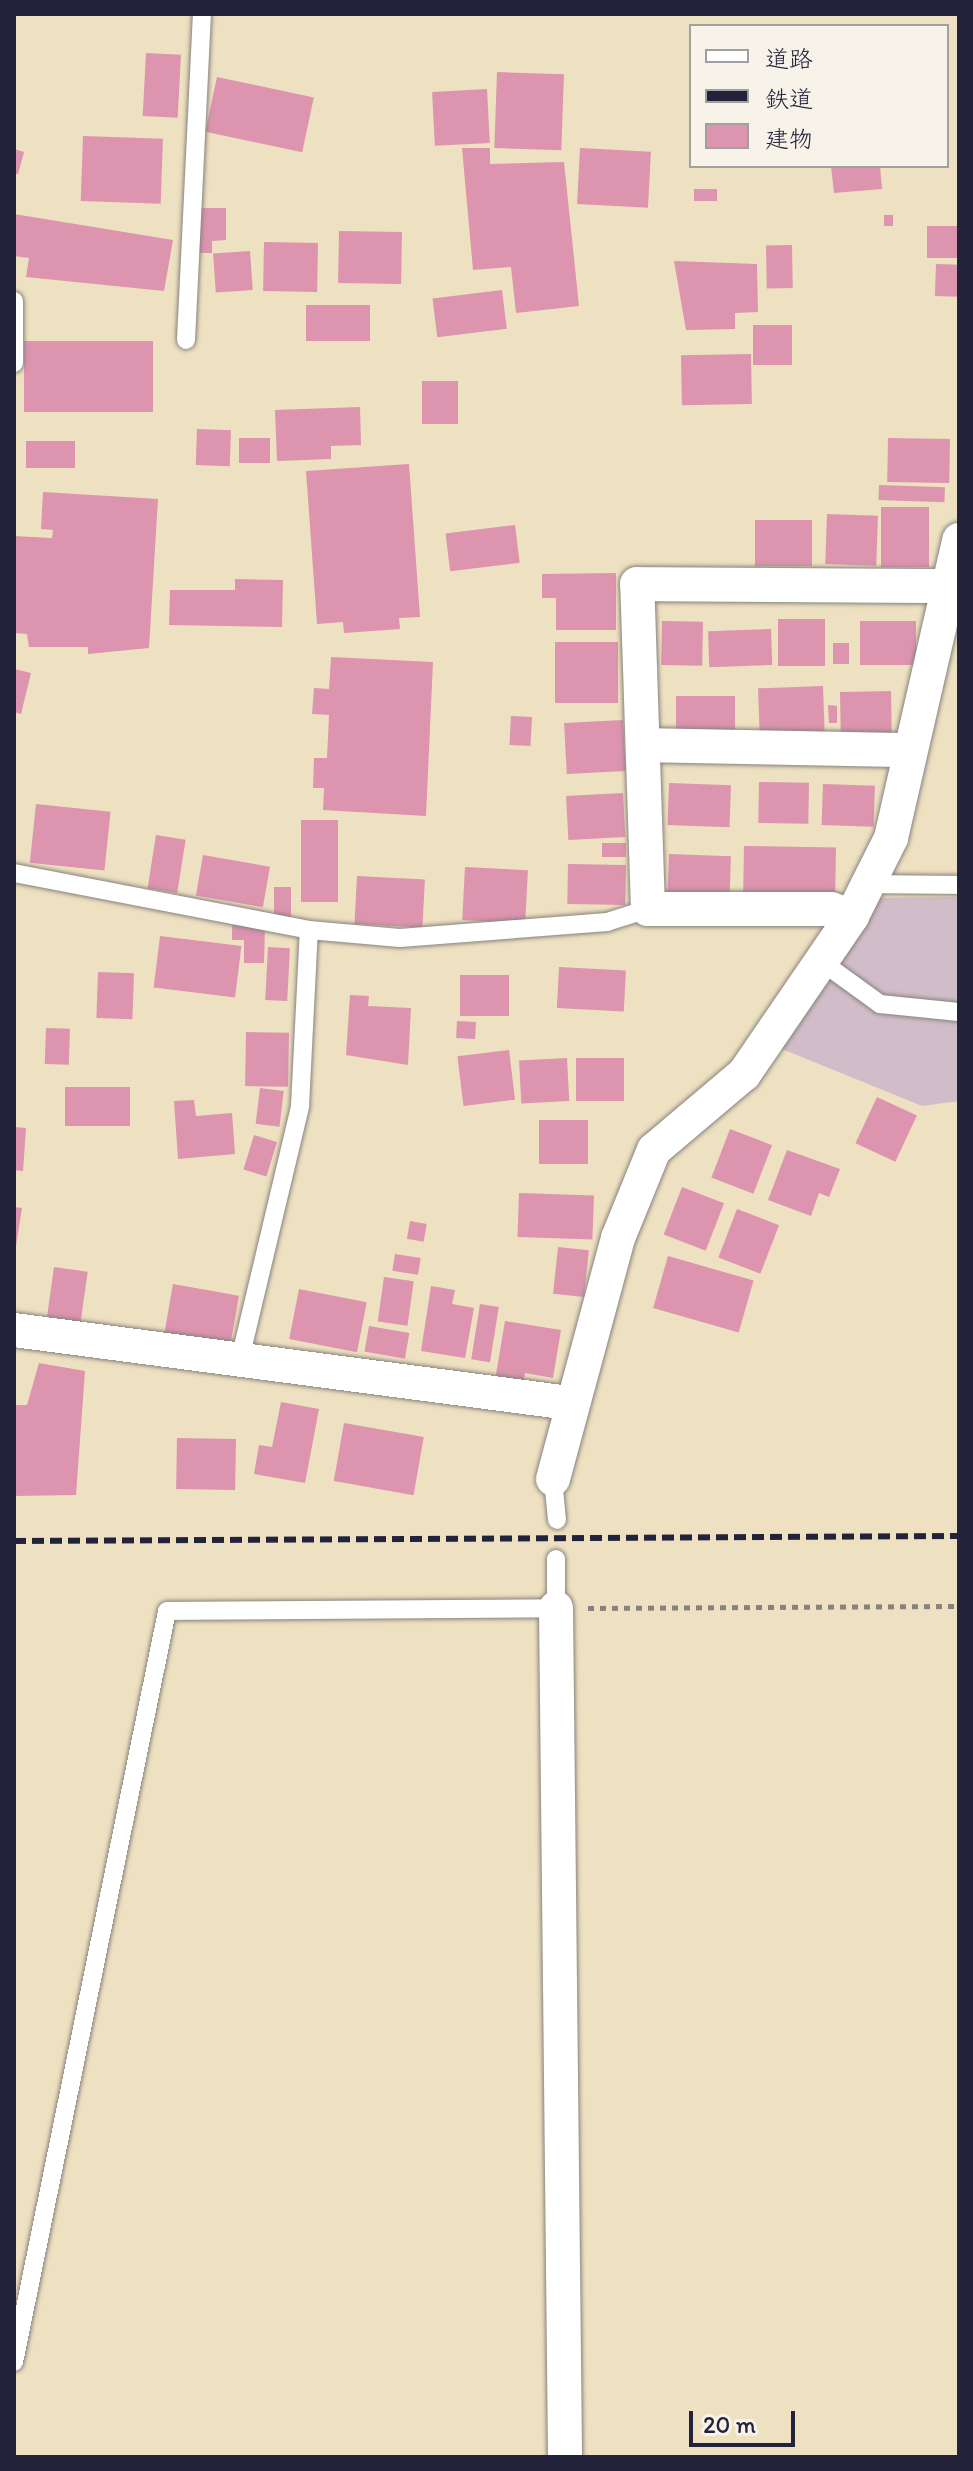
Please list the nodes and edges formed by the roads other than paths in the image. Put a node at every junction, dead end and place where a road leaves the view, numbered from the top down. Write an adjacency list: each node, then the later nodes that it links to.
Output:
1 (202, 14): 3 (lane)
2 (14, 301): 4 (lane)
3 (186, 340)
4 (14, 363)
5 (959, 540): 6 (street)
6 (948, 586): 7 (street); 8 (street)
7 (643, 745): 8 (street); 12 (street)
8 (909, 750): 10 (street)
9 (14, 873): 14 (lane)
10 (868, 884): 11 (lane); 13 (street)
11 (959, 885)
12 (648, 909): 13 (street); 14 (lane)
13 (852, 916): 15 (street)
14 (309, 930): 18 (lane)
15 (822, 962): 16 (lane); 19 (street)
16 (959, 1012)
17 (14, 1330): 18 (street)
18 (239, 1363): 19 (street)
19 (569, 1403): 20 (street)
20 (553, 1479): 21 (lane)
21 (557, 1520)
22 (556, 1559): 23 (lane)
23 (556, 1608): 24 (lane); 25 (street)
24 (14, 2362)
25 (565, 2457)

